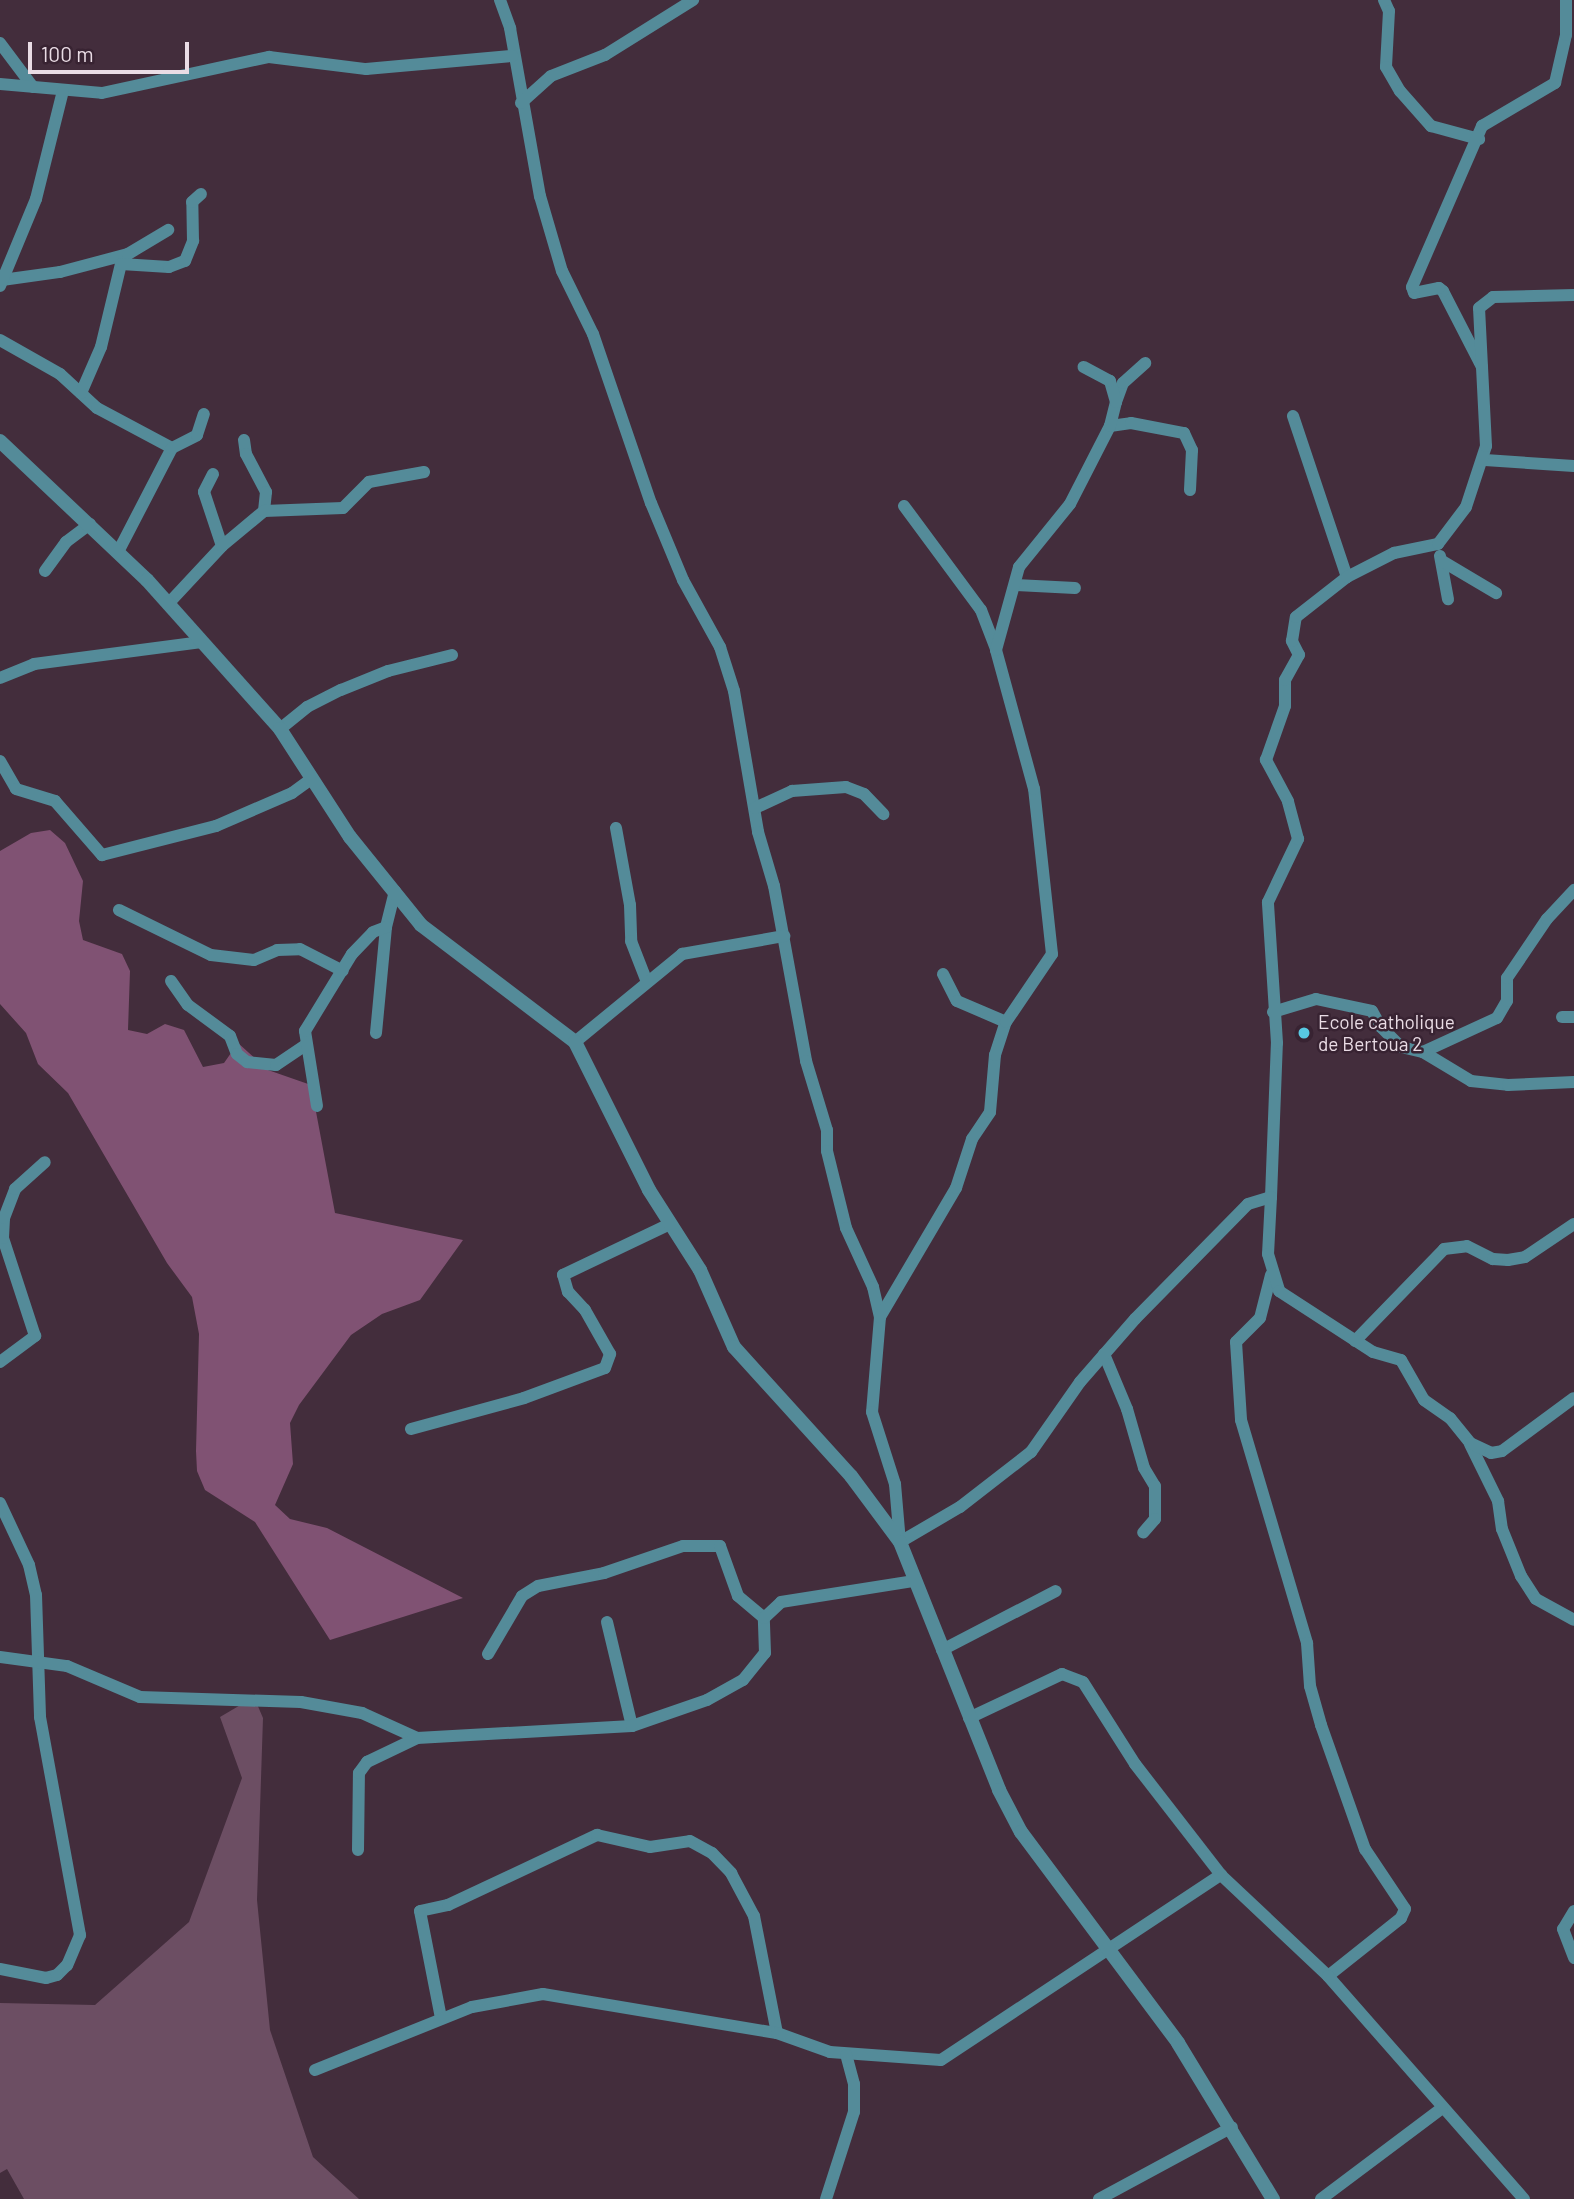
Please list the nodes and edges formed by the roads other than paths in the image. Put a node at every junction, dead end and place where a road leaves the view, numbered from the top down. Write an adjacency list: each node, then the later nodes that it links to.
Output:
1 (500, 0): 6 (street)
2 (692, 0): 10 (street)
3 (1384, 0): 11 (street)
4 (1566, 0): 11 (street)
5 (0, 43): 8 (street)
6 (512, 57): 9 (street); 10 (street)
7 (0, 84): 8 (street)
8 (33, 87): 9 (street)
9 (63, 91): 14 (street)
10 (522, 103): 54 (street)
11 (1479, 139): 19 (street)
12 (201, 194): 20 (street)
13 (168, 230): 14 (street)
14 (1, 283)
15 (1574, 295): 19 (street)
16 (0, 340): 20 (street)
17 (1145, 363): 21 (street)
18 (1084, 367): 21 (street)
19 (1484, 369): 28 (street)
20 (81, 393): 27 (street)
21 (1116, 402): 24 (street)
22 (204, 414): 27 (street)
23 (1293, 416): 41 (street)
24 (1110, 426): 32 (street); 42 (street)
25 (244, 440): 34 (street)
26 (0, 441): 35 (street)
27 (172, 448): 38 (street)
28 (1485, 460): 29 (street); 37 (street)
29 (1574, 466)
30 (424, 472): 34 (street)
31 (213, 474): 36 (street)
32 (1190, 490)
33 (904, 506): 48 (street)
34 (264, 511): 36 (street)
35 (90, 524): 38 (street); 40 (street)
36 (222, 546): 46 (street)
37 (1430, 546): 39 (street); 41 (street)
38 (118, 552): 46 (street)
39 (1442, 561): 44 (street); 45 (street)
40 (45, 571)
41 (1347, 577): 66 (street)
42 (1015, 585): 43 (street); 48 (street)
43 (1075, 588)
44 (1496, 593)
45 (1448, 599)
46 (168, 604): 47 (street)
47 (202, 642): 50 (street); 51 (street)
48 (996, 650): 67 (street)
49 (452, 655): 51 (street)
50 (0, 678)
51 (280, 729): 53 (street)
52 (0, 761): 53 (street)
53 (311, 779): 58 (street)
54 (755, 808): 55 (street); 61 (street)
55 (883, 814)
56 (616, 828): 65 (street)
57 (1574, 890): 71 (street)
58 (395, 891): 60 (street); 69 (street)
59 (119, 910): 62 (street)
60 (386, 927): 62 (street); 68 (street)
61 (784, 936): 65 (street); 79 (street)
62 (343, 971): 70 (street)
63 (943, 974): 67 (street)
64 (171, 981): 70 (street)
65 (647, 982): 69 (street)
66 (1273, 1012): 71 (street); 75 (street)
67 (1006, 1022): 79 (street)
68 (376, 1032)
69 (575, 1042): 76 (street)
70 (304, 1046): 73 (street)
71 (1423, 1052): 72 (street)
72 (1574, 1082)
73 (317, 1106)
74 (45, 1162): 82 (street)
75 (1271, 1197): 78 (street); 81 (street)
76 (670, 1224): 84 (street); 88 (street)
77 (1574, 1224): 80 (street)
78 (1271, 1275): 80 (street); 107 (street)
79 (880, 1317): 88 (street)
80 (1355, 1341): 85 (street)
81 (1104, 1354): 87 (street); 88 (street)
82 (0, 1363)
83 (1574, 1398): 85 (street)
84 (411, 1429)
85 (1469, 1443): 92 (street)
86 (0, 1503): 97 (street)
87 (1143, 1533)
88 (900, 1542): 89 (street)
89 (914, 1581): 91 (street); 94 (street)
90 (1056, 1591): 94 (street)
91 (764, 1618): 95 (street); 99 (street)
92 (1574, 1620)
93 (607, 1622): 99 (street)
94 (942, 1650): 98 (street)
95 (488, 1654)
96 (0, 1657): 97 (street)
97 (37, 1663): 100 (street); 106 (street)
98 (970, 1718): 102 (street); 104 (street)
99 (632, 1726): 100 (street)
100 (417, 1738): 101 (street)
101 (358, 1850)
102 (1221, 1875): 104 (street); 107 (street)
103 (1574, 1912): 105 (street)
104 (1109, 1950): 110 (street); 113 (street)
105 (1574, 1958)
106 (0, 1969)
107 (1328, 1976): 112 (street)
108 (441, 2018): 109 (street); 109 (street); 111 (street)
109 (777, 2033): 110 (street)
110 (846, 2055): 114 (street)
111 (315, 2070)
112 (1442, 2108): 117 (street); 118 (street)
113 (1232, 2127): 115 (street); 116 (street)
114 (826, 2199)
115 (1099, 2199)
116 (1273, 2199)
117 (1321, 2199)
118 (1524, 2199)

